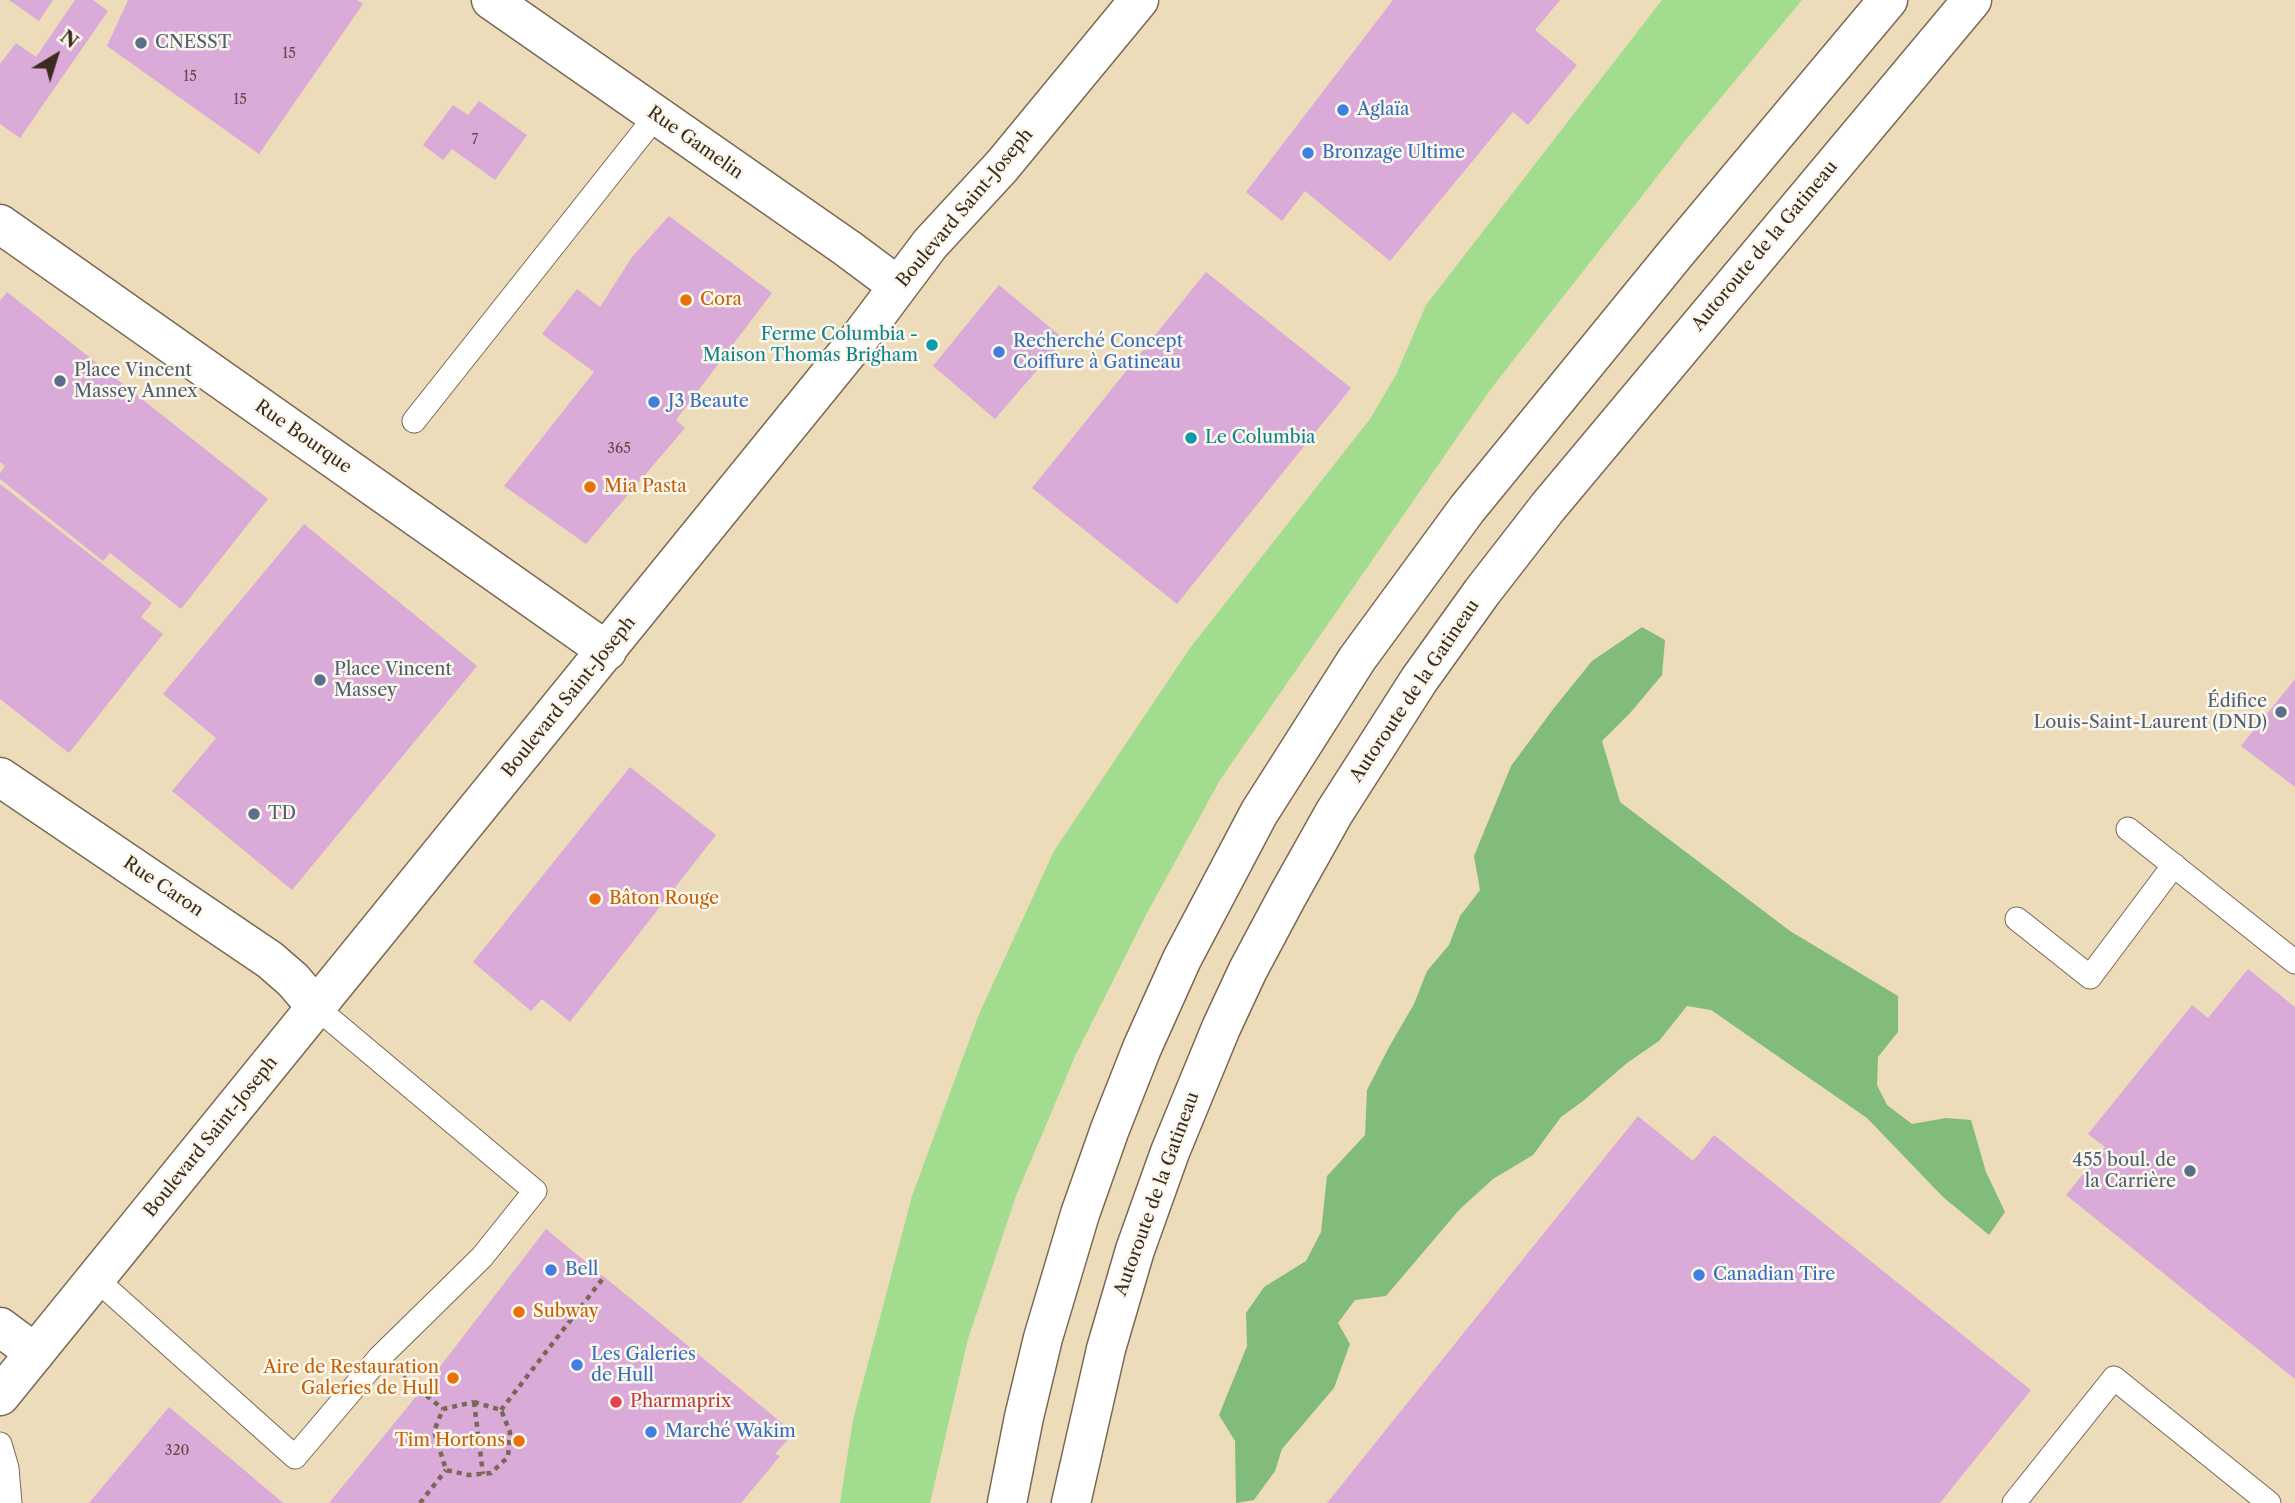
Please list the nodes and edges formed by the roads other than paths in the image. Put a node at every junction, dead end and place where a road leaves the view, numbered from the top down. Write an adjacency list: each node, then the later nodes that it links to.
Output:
1 (491, 0): 5 (main road, Rue Gamelin)
2 (1139, 0): 7 (main road, Boulevard Saint-Joseph)
3 (1888, 0): 22 (main road)
4 (1972, 0): 23 (main road, Autoroute de la Gatineau)
5 (656, 116): 7 (main road, Rue Gamelin); 8 (lane)
6 (0, 224): 9 (main road, Rue Bourque)
7 (898, 286): 9 (main road, Boulevard Saint-Joseph)
8 (414, 421)
9 (607, 651): 15 (main road, Boulevard Saint-Joseph)
10 (0, 777): 15 (main road, Rue Caron)
11 (2128, 829): 12 (lane)
12 (2174, 865): 13 (lane); 14 (lane)
13 (2017, 919)
14 (2295, 962)
15 (317, 1008): 16 (main road, Boulevard Saint-Joseph); 16 (lane)
16 (96, 1279): 18 (main road, Boulevard Saint-Joseph)
17 (0, 1327): 18 (main road)
18 (35, 1353): 19 (main road, Boulevard Saint-Joseph)
19 (0, 1396)
20 (0, 1444): 21 (lane)
21 (10, 1503)
22 (1007, 1503)
23 (1071, 1503)
24 (2014, 1503): 25 (lane)
25 (2269, 1503)

